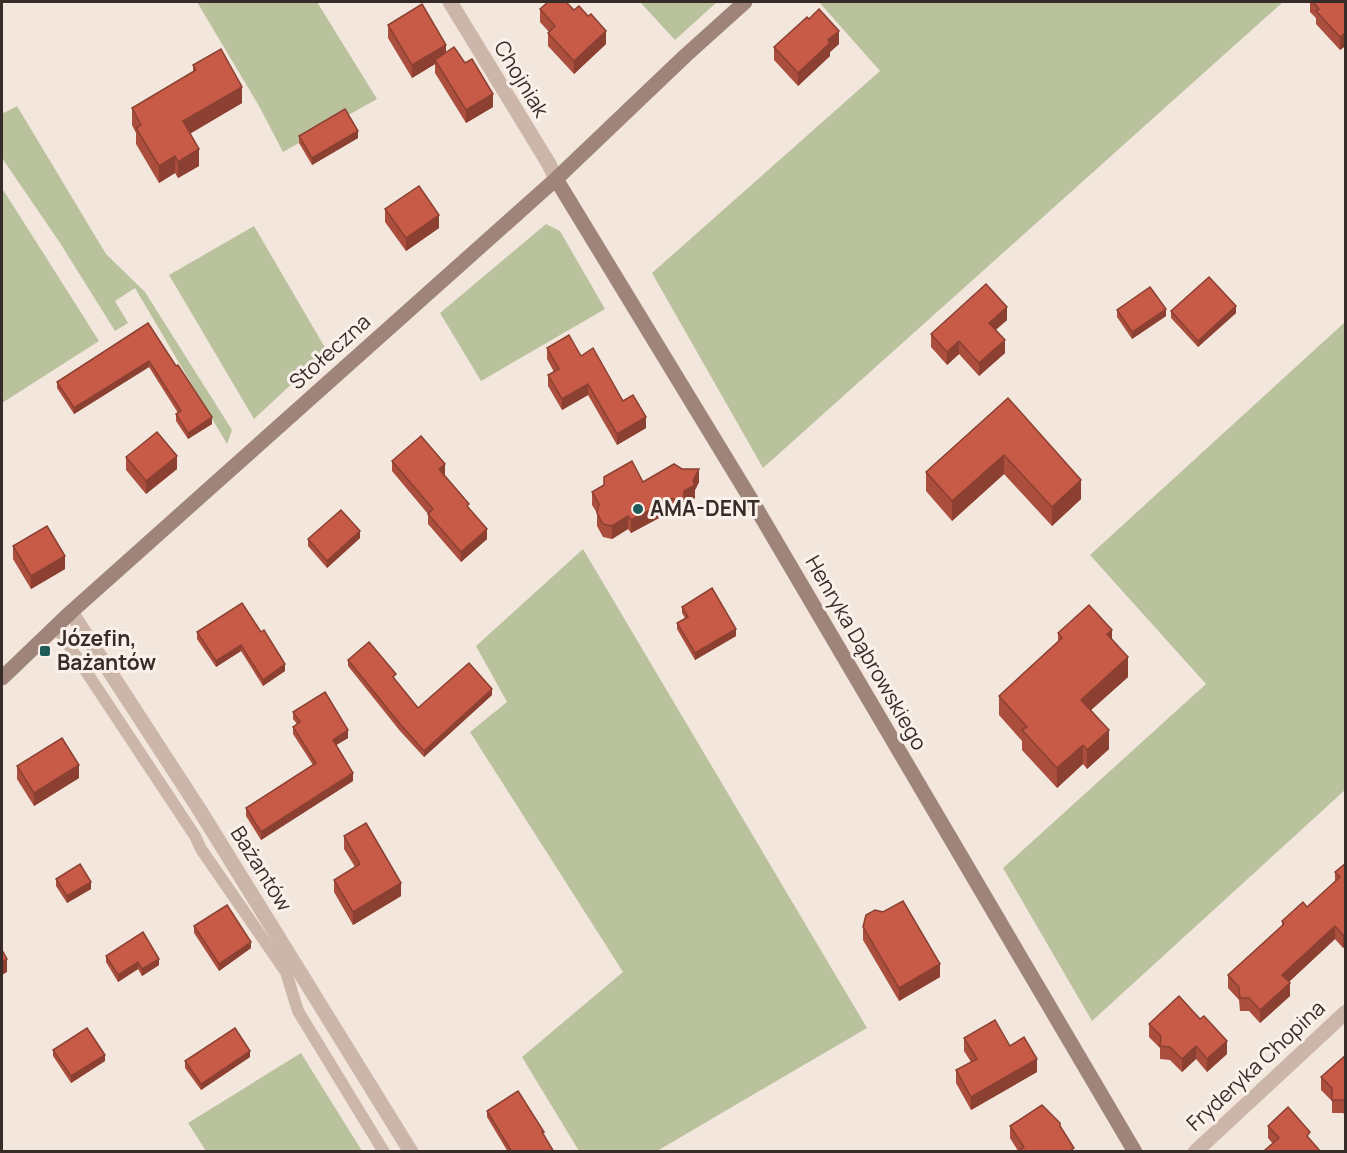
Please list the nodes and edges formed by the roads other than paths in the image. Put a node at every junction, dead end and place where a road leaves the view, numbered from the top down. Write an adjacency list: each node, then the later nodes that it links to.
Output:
1 (450, 2): 3 (street, Chojniak)
2 (745, 2): 3 (street, Stołeczna)
3 (556, 179): 4 (street, Stołeczna); 10 (street, Henryka Dąbrowskiego)
4 (71, 612): 5 (street, Stołeczna); 9 (street, Bażantów)
5 (56, 626): 6 (street, Stołeczna); 8 (lane)
6 (2, 678)
7 (1346, 1011): 11 (street, Fryderyka Chopina)
8 (384, 1152)
9 (411, 1152)
10 (1135, 1152)
11 (1195, 1152)

